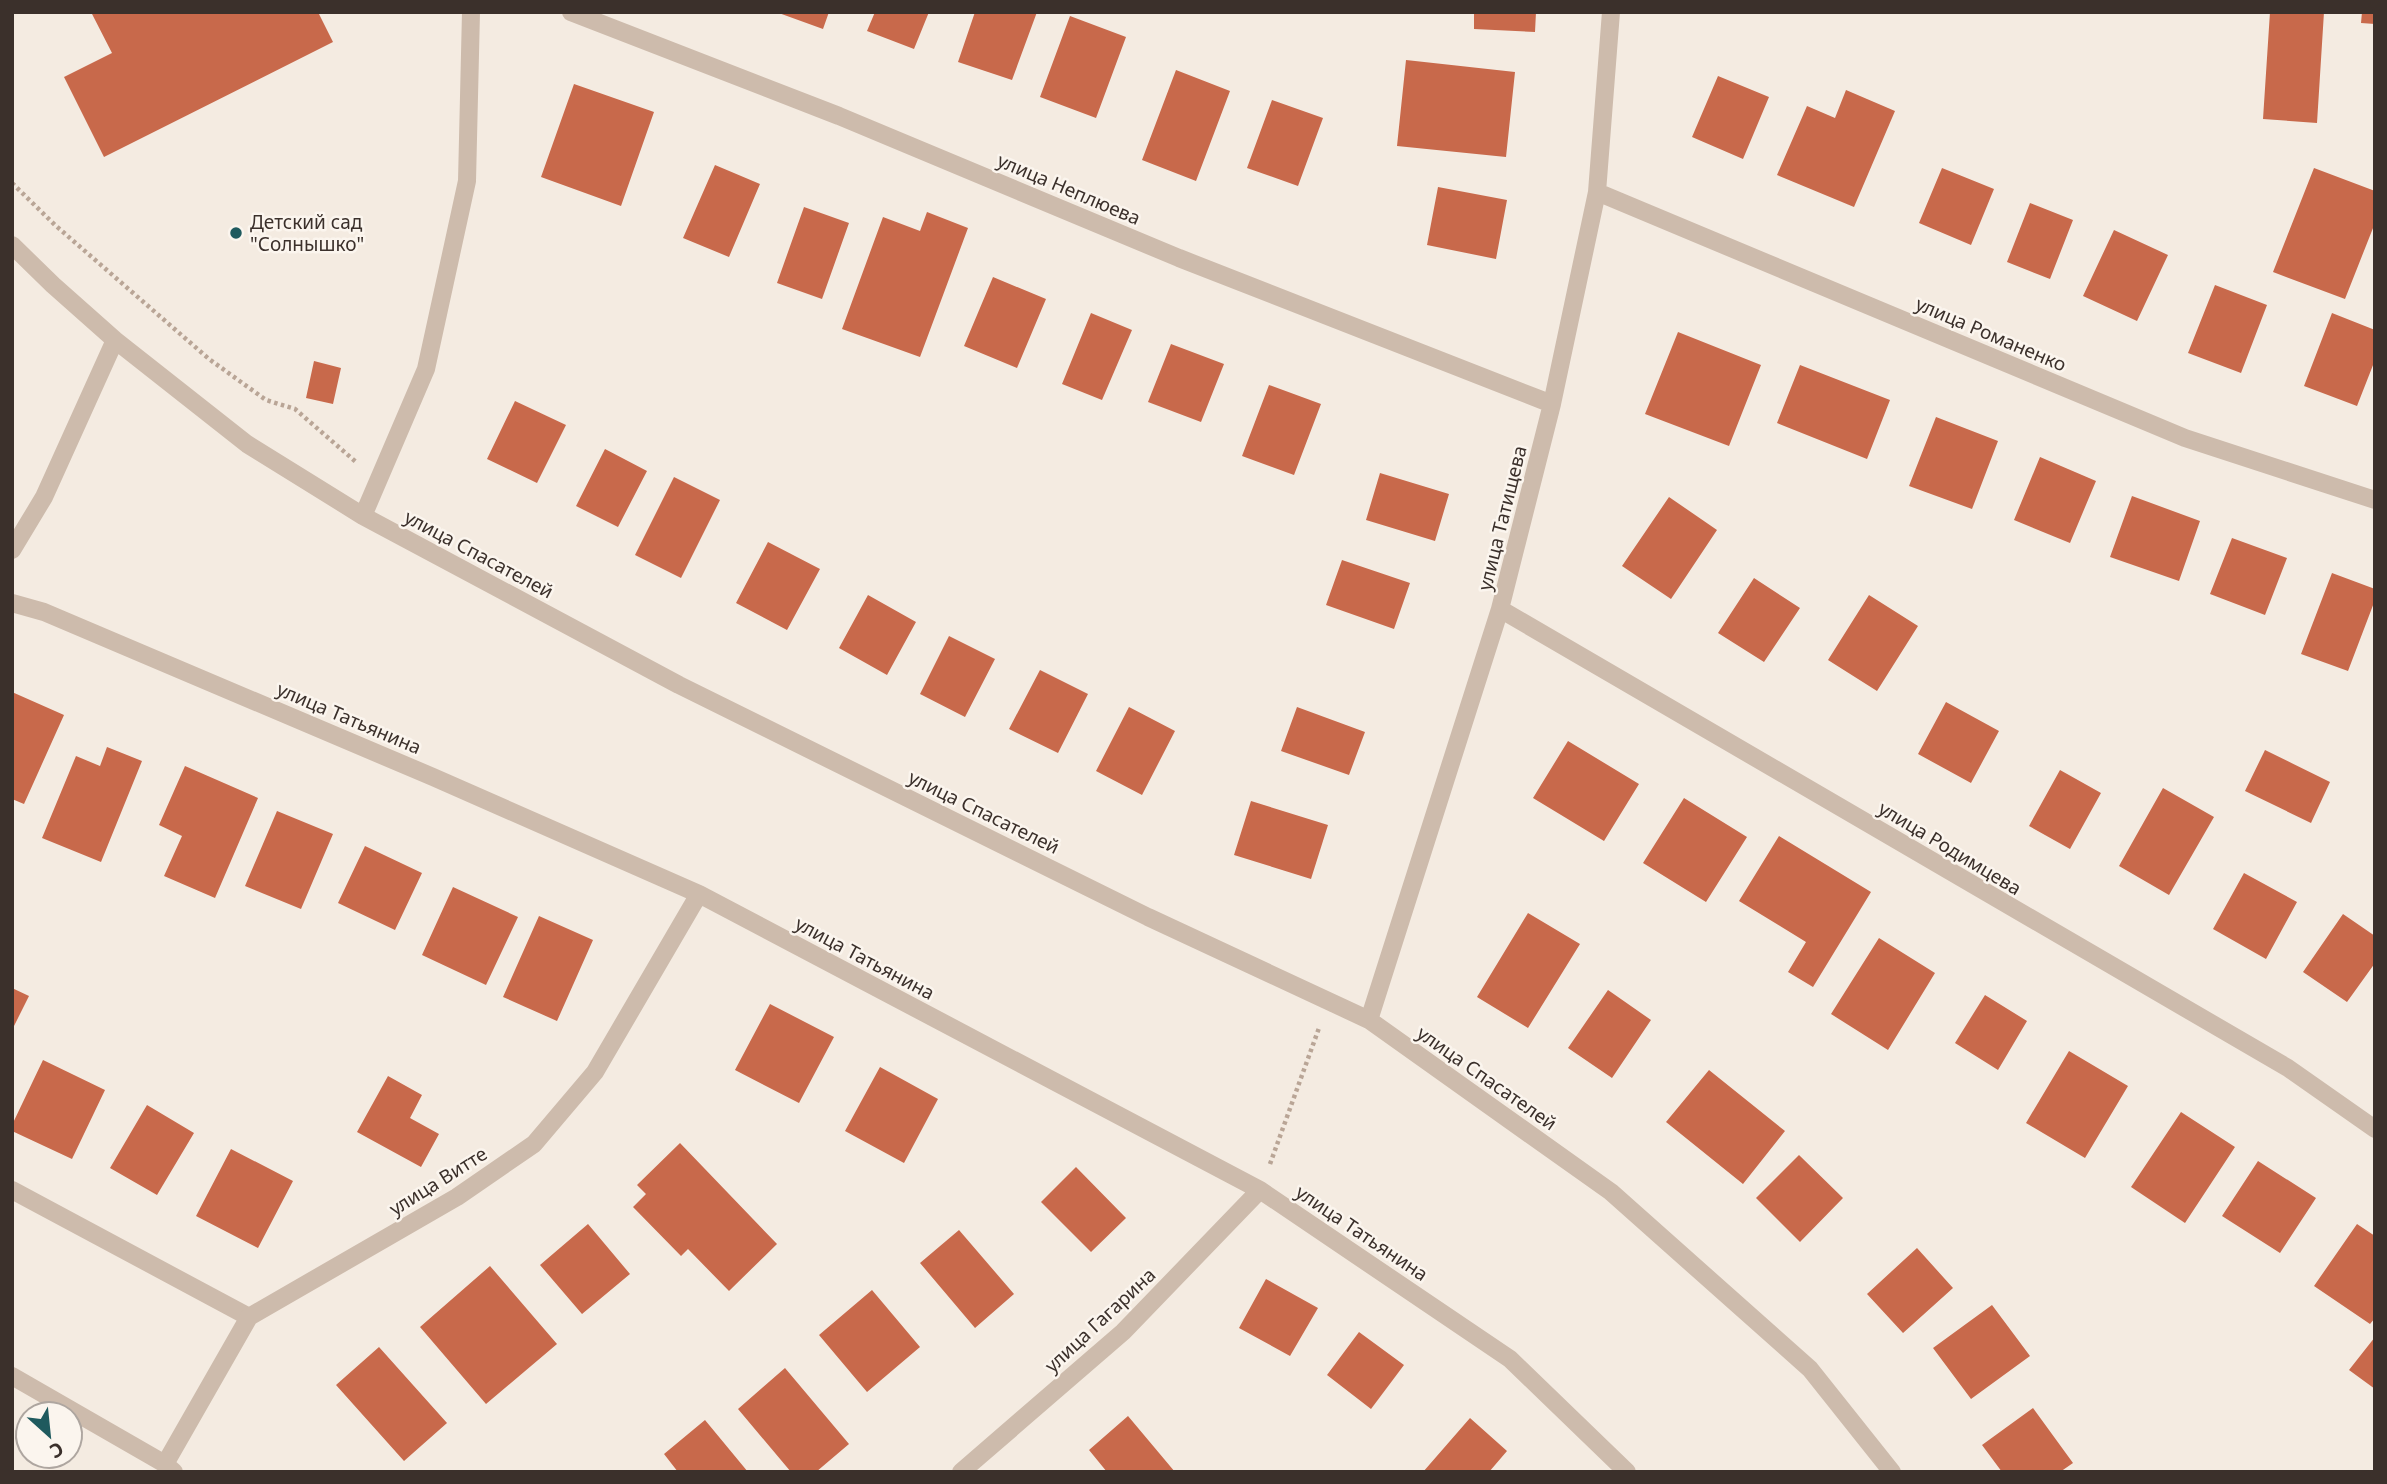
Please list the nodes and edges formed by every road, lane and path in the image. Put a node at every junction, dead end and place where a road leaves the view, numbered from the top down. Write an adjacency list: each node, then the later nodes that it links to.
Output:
1 (471, 12): 9 (street)
2 (571, 12): 8 (street, улица Неплюева)
3 (1611, 12): 5 (street, улица Татищева)
4 (12, 183): 9 (path)
5 (1597, 192): 8 (street, улица Татищева); 10 (street, улица Романенко)
6 (12, 245): 7 (street, улица Спасателей)
7 (115, 340): 11 (street, улица Спасателей); 12 (street)
8 (1552, 404): 14 (street, улица Татищева)
9 (377, 481): 11 (street)
10 (2375, 500)
11 (363, 516): 16 (street, улица Спасателей)
12 (12, 550)
13 (12, 603): 15 (street, улица Татьянина)
14 (1500, 609): 17 (street, улица Татищева); 18 (street, улица Родимцева)
15 (699, 894): 20 (street, улица Татьянина); 21 (street, улица Витте)
16 (1328, 1000): 17 (street, улица Спасателей); 20 (path)
17 (1369, 1020): 26 (street, улица Спасателей)
18 (2375, 1129)
19 (12, 1190): 21 (street)
20 (1261, 1190): 24 (street, улица Гагарина); 25 (street, улица Татьянина)
21 (249, 1317): 23 (street)
22 (12, 1376): 23 (street)
23 (169, 1468)
24 (961, 1472)
25 (1627, 1472)
26 (1892, 1472)

